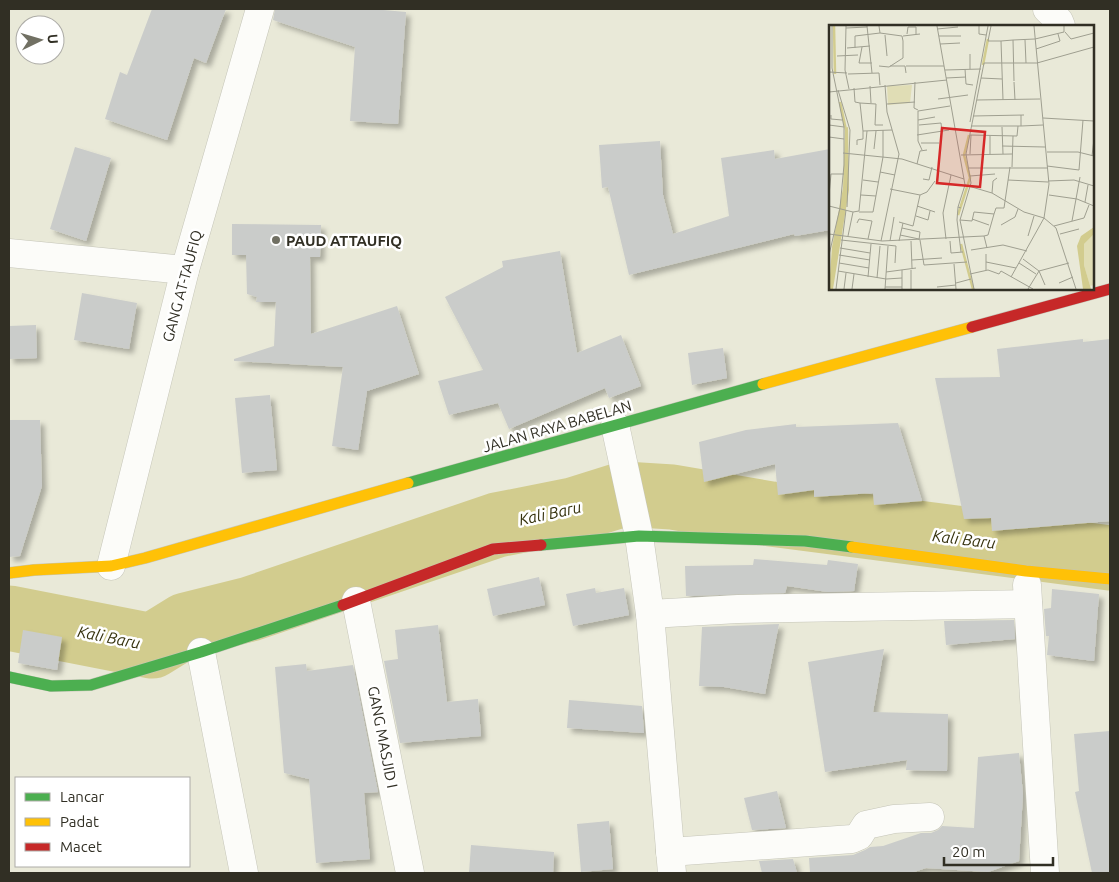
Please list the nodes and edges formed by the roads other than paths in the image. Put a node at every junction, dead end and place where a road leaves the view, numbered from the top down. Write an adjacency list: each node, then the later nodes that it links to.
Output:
1 (260, 9): 3 (street, GANG AT-TAUFIQ)
2 (9, 253): 3 (street)
3 (185, 270): 7 (street, GANG AT-TAUFIQ)
4 (1110, 289): 5 (main road, JALAN RAYA BABELAN)
5 (615, 425): 6 (street); 7 (main road, JALAN RAYA BABELAN)
6 (639, 536): 8 (main road); 11 (main road); 13 (street)
7 (112, 566): 9 (main road, JALAN RAYA BABELAN)
8 (1026, 571): 10 (main road); 12 (street)
9 (9, 573)
10 (1110, 578)
11 (356, 601): 14 (main road); 19 (street, GANG MASJID I)
12 (1028, 604): 13 (street); 20 (street)
13 (650, 614): 17 (street)
14 (201, 652): 15 (main road); 18 (street)
15 (9, 677)
16 (930, 817): 17 (street)
17 (671, 863)
18 (244, 873)
19 (410, 873)
20 (1045, 873)

